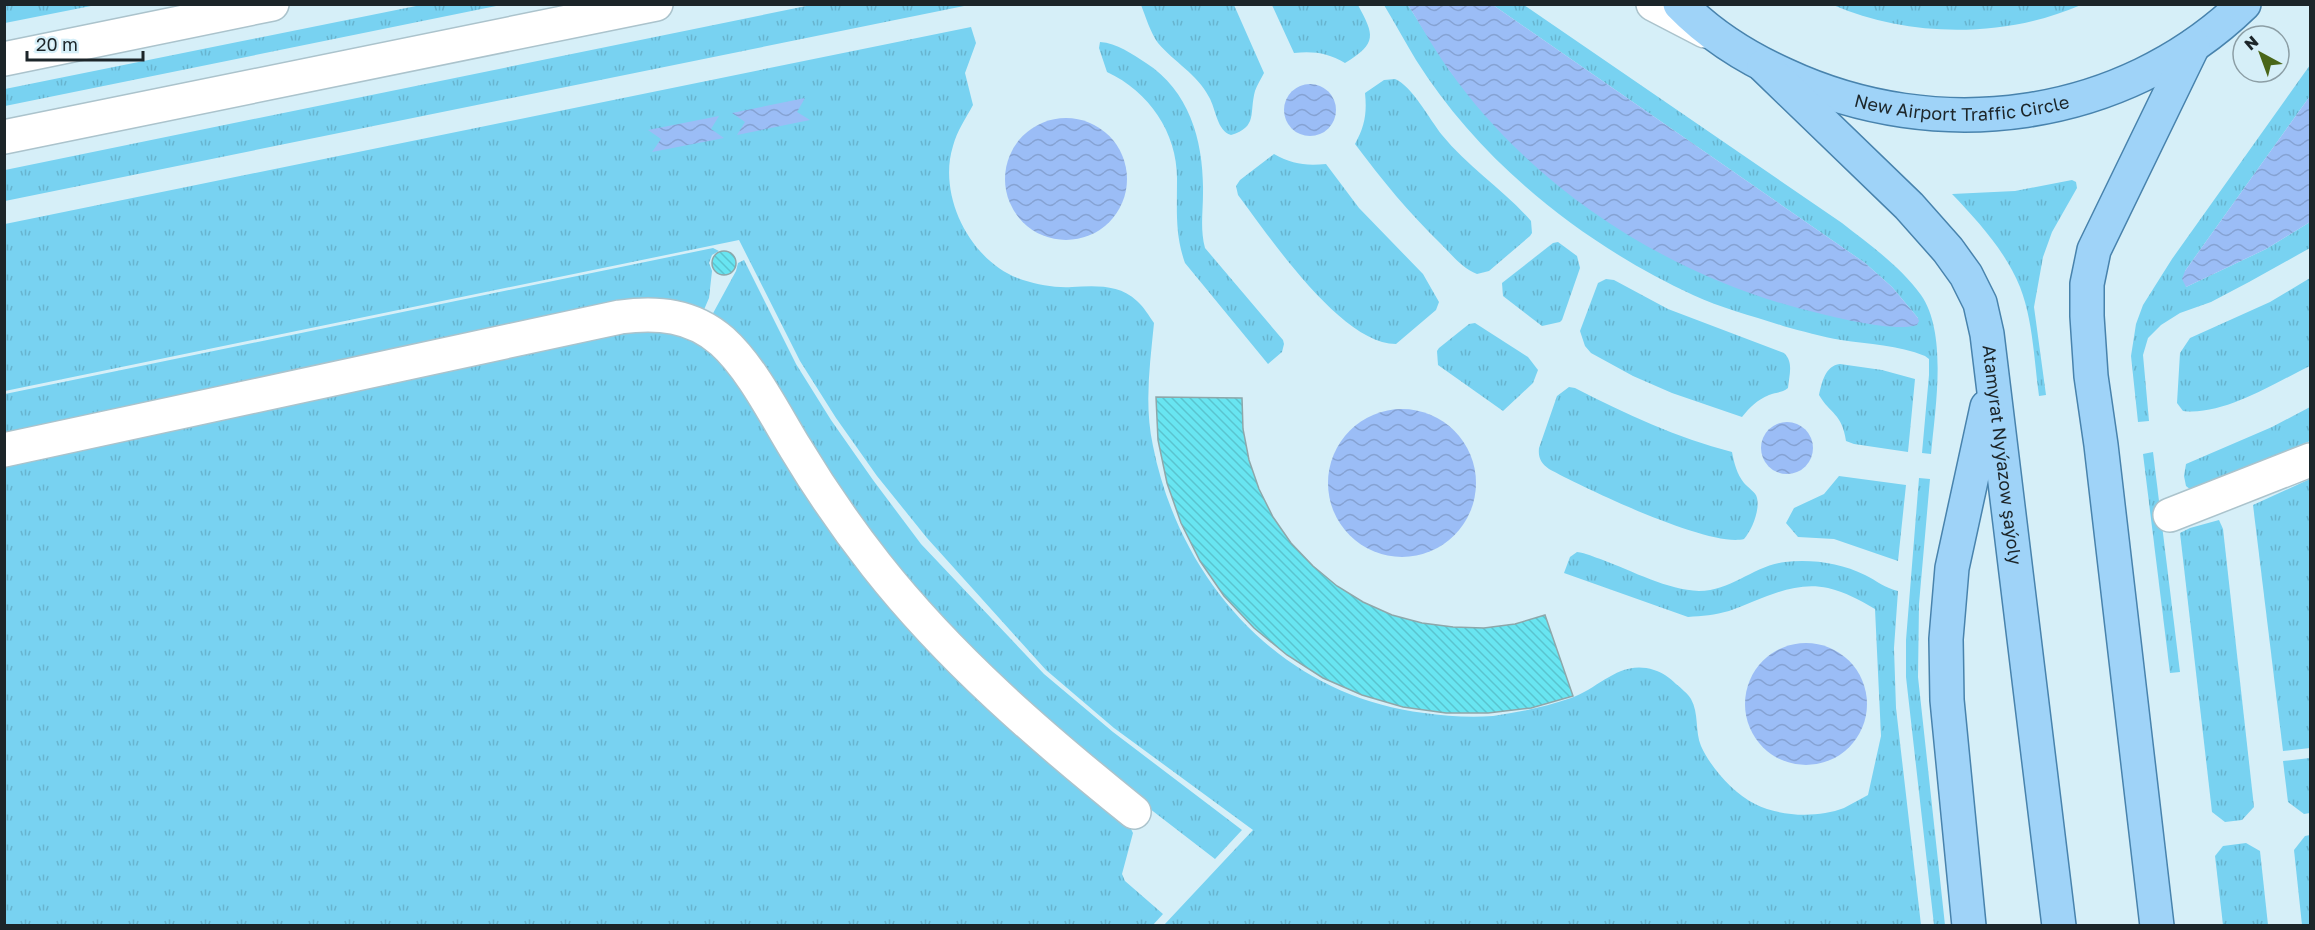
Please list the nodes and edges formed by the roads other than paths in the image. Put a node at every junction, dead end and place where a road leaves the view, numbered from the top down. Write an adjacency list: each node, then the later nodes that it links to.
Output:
1 (273, 4): 8 (street)
2 (656, 4): 10 (street)
3 (1653, 4): 6 (street)
4 (1680, 4): 6 (main road, New Airport Traffic Circle)
5 (2244, 4): 7 (main road, New Airport Traffic Circle)
6 (1722, 39): 9 (main road, New Airport Traffic Circle)
7 (2193, 46): 9 (main road, New Airport Traffic Circle); 18 (main road)
8 (4, 59)
9 (1764, 66): 11 (main road, Atamyrat Nyýazow şaýoly)
10 (4, 137)
11 (1992, 382): 16 (main road); 17 (main road, Atamyrat Nyýazow şaýoly)
12 (4, 450): 15 (street)
13 (2310, 460): 14 (street)
14 (2170, 515)
15 (1134, 812)
16 (1969, 926)
17 (2059, 926)
18 (2157, 926)

